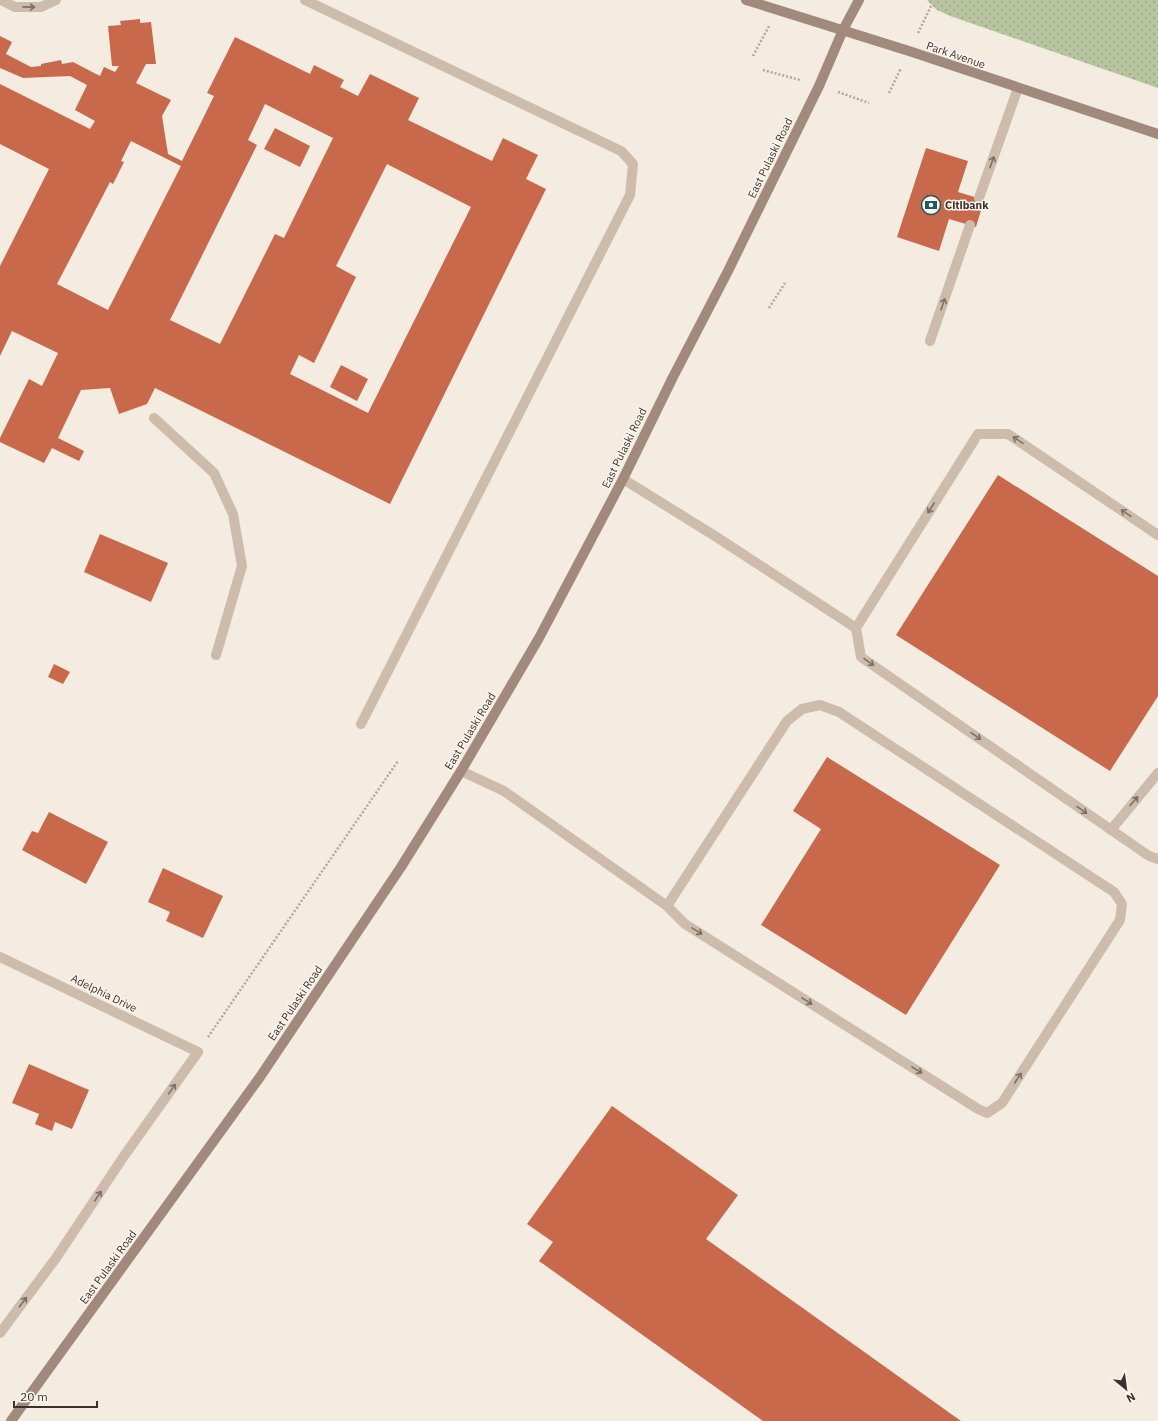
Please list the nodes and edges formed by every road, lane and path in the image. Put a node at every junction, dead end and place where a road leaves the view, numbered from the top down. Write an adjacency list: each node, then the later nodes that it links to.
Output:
1 (1, 0): 2 (street, one-way to 2)
2 (56, 0)
3 (305, 0): 19 (street)
4 (746, 0): 6 (main road, Park Avenue)
5 (859, 0): 6 (main road, East Pulaski Road)
6 (843, 30): 7 (main road, Park Avenue); 15 (main road, East Pulaski Road)
7 (1018, 88): 8 (main road, Park Avenue); 9 (street, one-way to 7)
8 (1158, 134)
9 (979, 198)
10 (970, 225): 13 (street, one-way to 10)
11 (785, 283): 12 (path)
12 (769, 308)
13 (930, 341)
14 (154, 418): 18 (street)
15 (623, 479): 17 (street); 21 (main road, East Pulaski Road)
16 (1158, 535): 17 (street, one-way to 17)
17 (856, 628): 23 (street, one-way to 23)
18 (216, 655)
19 (361, 724)
20 (398, 761): 27 (path)
21 (461, 771): 25 (street); 29 (main road, East Pulaski Road)
22 (1158, 773): 23 (street, one-way to 22)
23 (1111, 830): 24 (street)
24 (1158, 859)
25 (667, 906): 25 (street, one-way to 25)
26 (0, 957): 27 (street, Adelphia Drive)
27 (198, 1052): 28 (street, one-way to 27)
28 (0, 1333)
29 (11, 1421)

